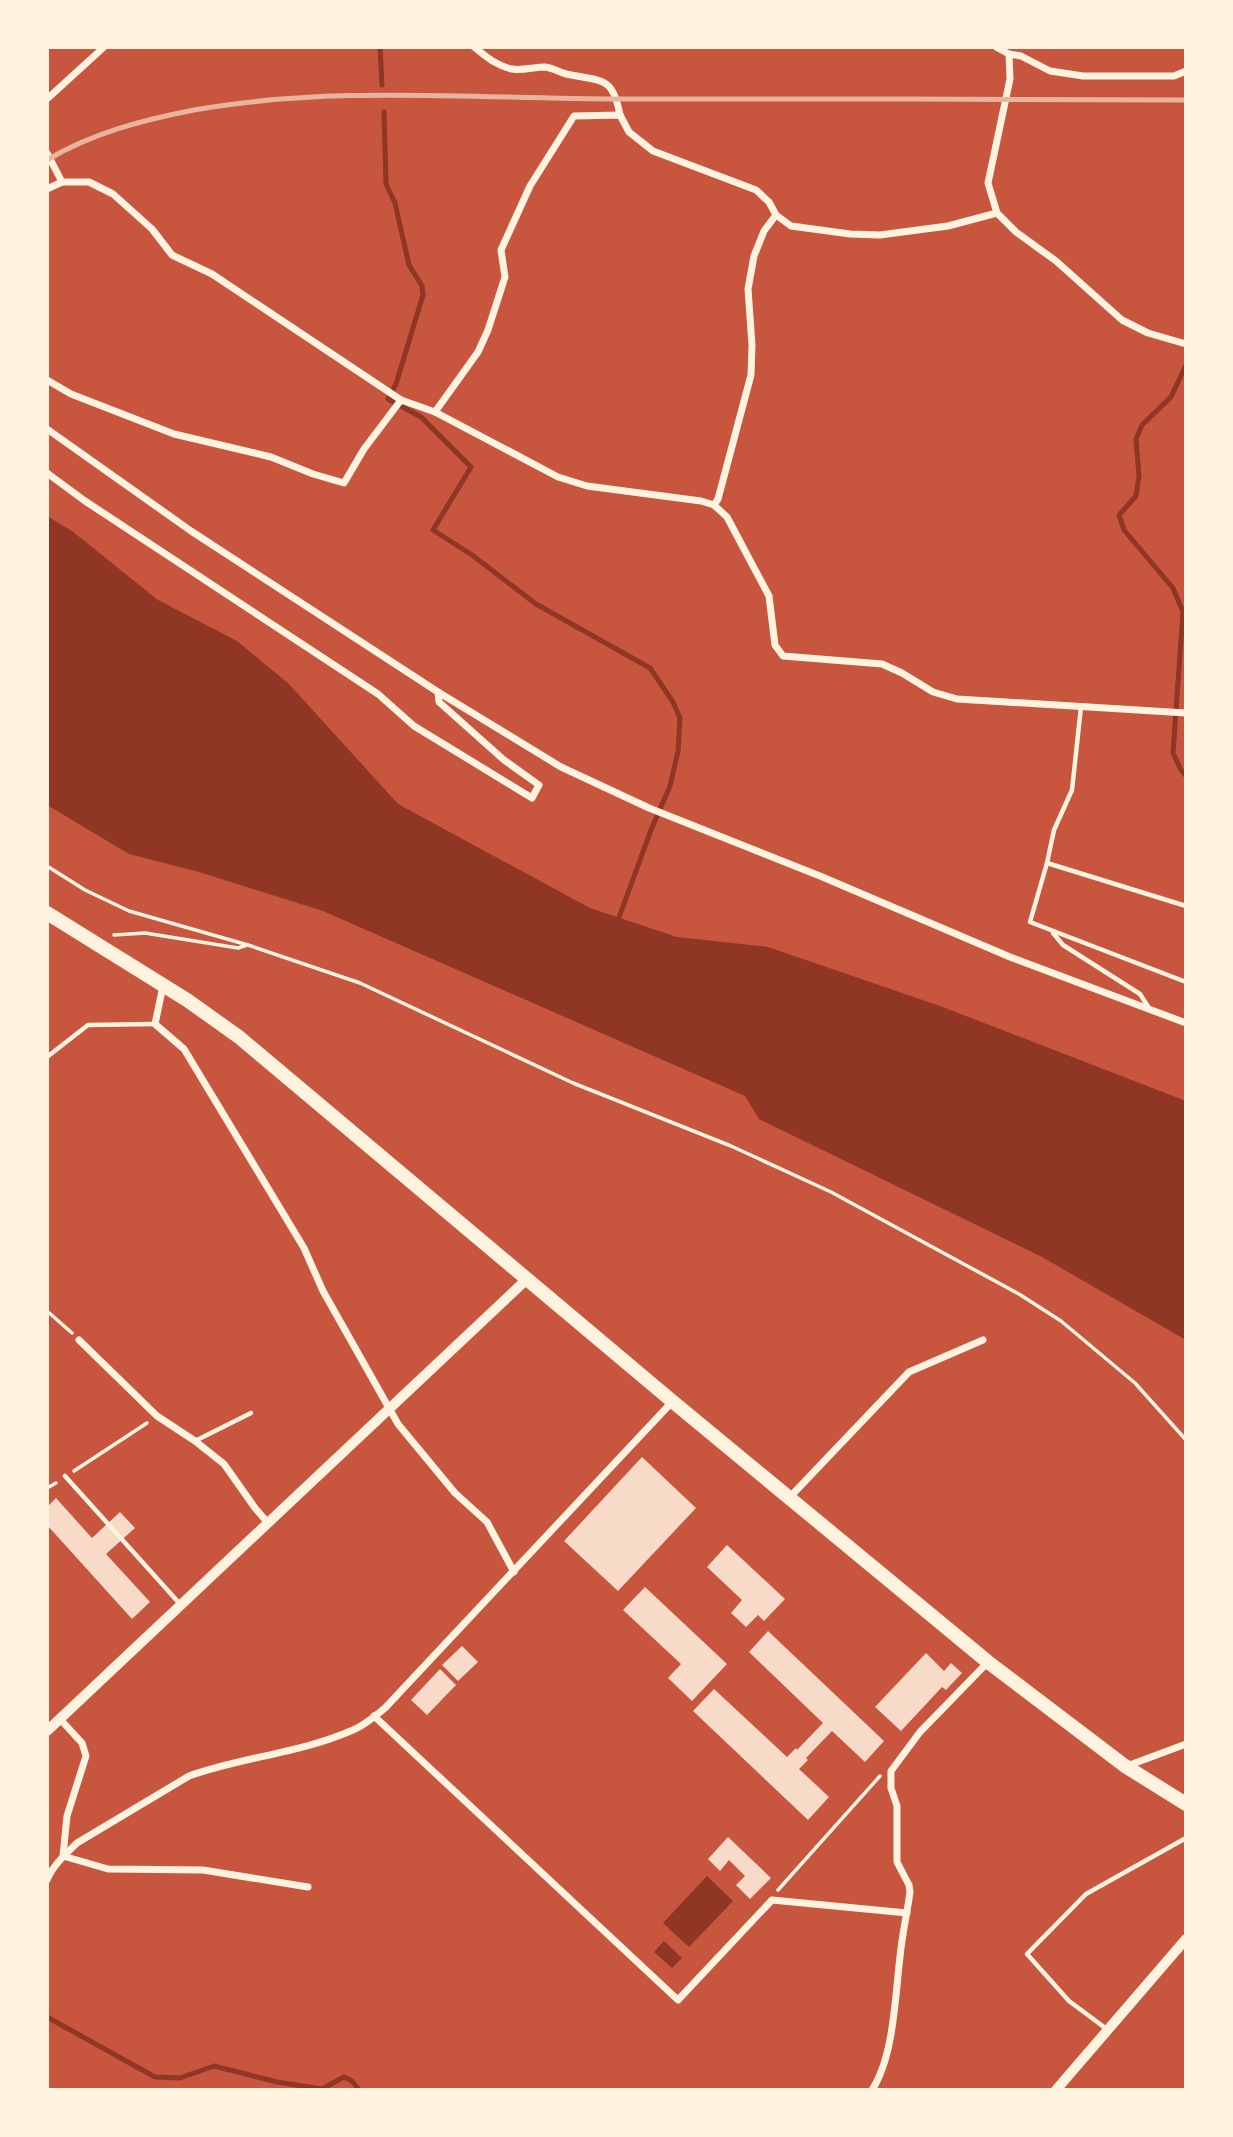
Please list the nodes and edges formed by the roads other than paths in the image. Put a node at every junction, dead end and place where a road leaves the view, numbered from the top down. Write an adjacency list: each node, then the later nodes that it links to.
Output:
1 (104, 47): 6 (street)
2 (474, 47): 7 (street)
3 (996, 47): 4 (street)
4 (1009, 54): 5 (street); 11 (street)
5 (1186, 71)
6 (47, 99)
7 (620, 115): 12 (street); 16 (street)
8 (47, 153): 9 (street)
9 (62, 182): 10 (street); 15 (street)
10 (47, 189)
11 (997, 213): 12 (street); 13 (street)
12 (776, 215): 19 (street)
13 (1186, 344)
14 (47, 380): 15 (street)
15 (401, 400): 16 (street)
16 (435, 412): 19 (street)
17 (47, 429): 20 (street)
18 (47, 473): 20 (street)
19 (714, 505): 21 (street)
20 (438, 692): 29 (street)
21 (1082, 706): 22 (street); 23 (lane)
22 (1185, 713)
23 (1046, 863): 24 (lane); 26 (lane)
24 (1186, 906)
25 (47, 913): 28 (main road)
26 (1052, 932): 27 (lane); 29 (lane)
27 (1186, 982)
28 (163, 985): 31 (street); 33 (main road)
29 (1149, 1008): 30 (street)
30 (1186, 1023)
31 (155, 1024): 32 (lane); 37 (street)
32 (47, 1057)
33 (527, 1279): 36 (main road); 37 (street)
34 (79, 1340): 39 (street)
35 (983, 1340): 41 (street)
36 (672, 1402): 41 (main road); 43 (street)
37 (390, 1409): 42 (street); 43 (street)
38 (251, 1413): 39 (lane)
39 (195, 1441): 42 (street)
40 (65, 1476): 44 (lane)
41 (789, 1498): 45 (main road)
42 (268, 1523): 44 (street)
43 (514, 1572): 46 (street)
44 (181, 1605): 47 (street)
45 (988, 1662): 50 (main road); 56 (street)
46 (374, 1716): 53 (street); 56 (street)
47 (60, 1719): 48 (street); 53 (street)
48 (47, 1731)
49 (1186, 1744): 50 (street)
50 (1125, 1766): 51 (main road)
51 (1186, 1804)
52 (1186, 1838): 58 (lane)
53 (63, 1856): 54 (street); 55 (street)
54 (47, 1880)
55 (308, 1887)
56 (907, 1913): 59 (street)
57 (1186, 1939): 58 (street)
58 (1108, 2030): 60 (street)
59 (872, 2090)
60 (1056, 2090)

